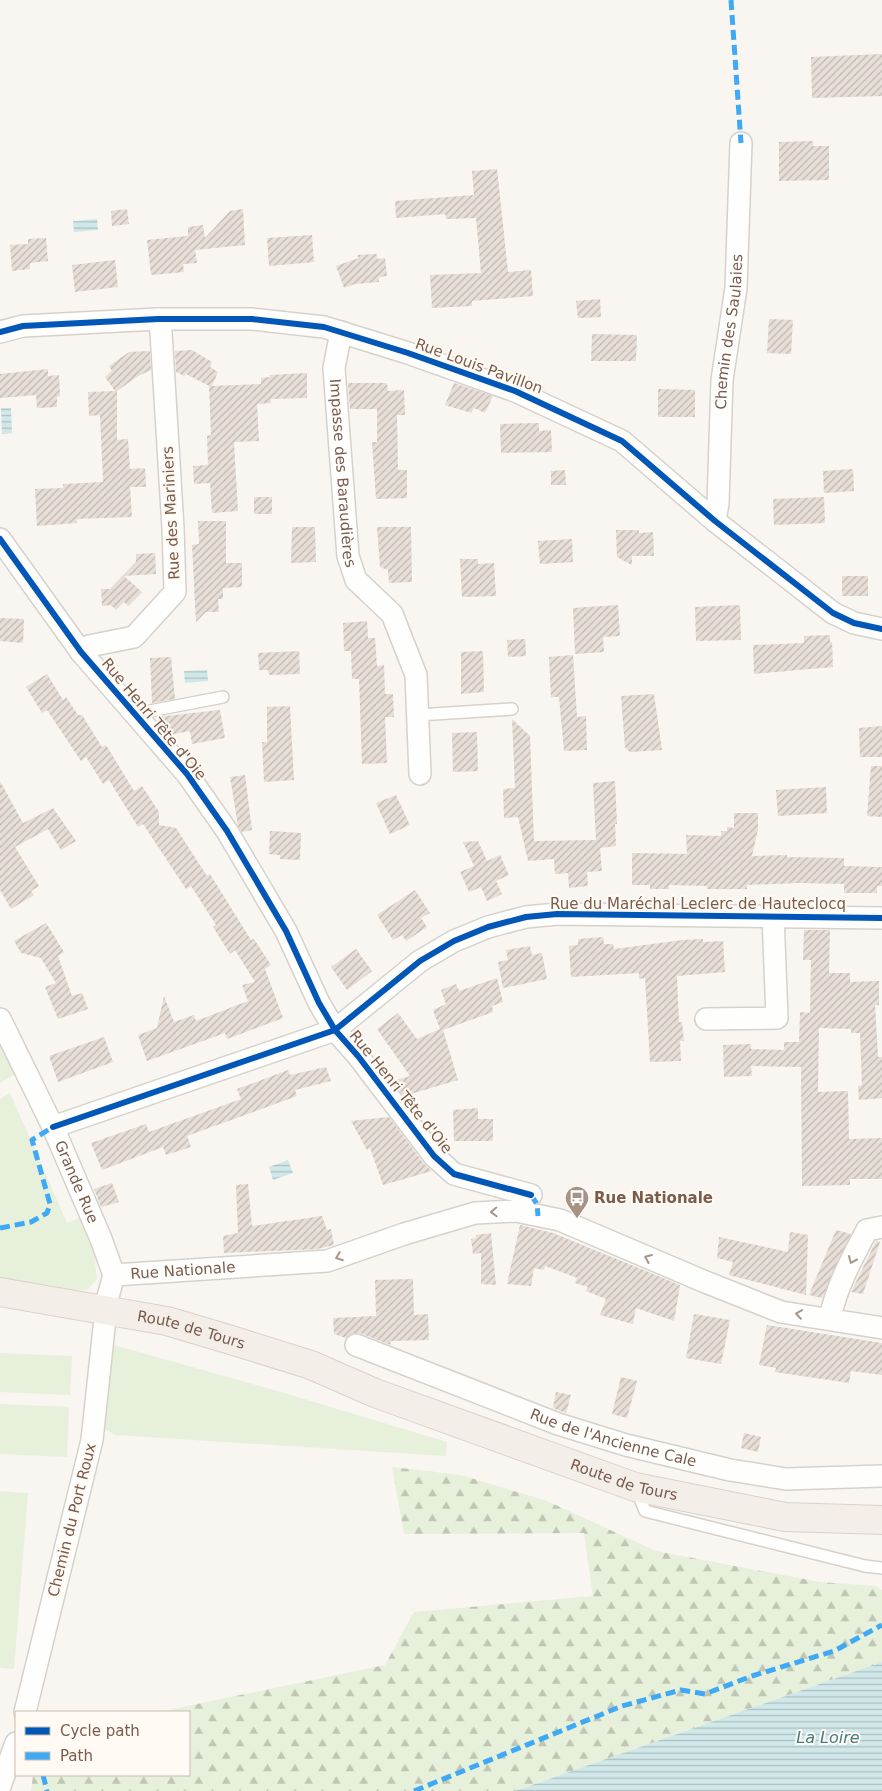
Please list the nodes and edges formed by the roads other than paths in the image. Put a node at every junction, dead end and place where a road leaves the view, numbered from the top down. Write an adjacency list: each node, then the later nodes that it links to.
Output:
1 (741, 143): 5 (street, Chemin des Saulaies)
2 (158, 319): 3 (street, Rue Louis Pavillon); 4 (street, Rue Louis Pavillon); 8 (street, Rue des Mariniers)
3 (0, 332)
4 (341, 332): 5 (street, Rue Louis Pavillon); 11 (street, Impasse des Baraudières)
5 (715, 521): 7 (street, Rue Louis Pavillon)
6 (0, 539): 8 (street, Rue Henri Tête d'Oie)
7 (882, 629)
8 (81, 652): 12 (street, Rue Henri Tête d'Oie)
9 (222, 696): 12 (lane)
10 (512, 709): 11 (lane)
11 (418, 714): 13 (street, Impasse des Baraudières)
12 (139, 719): 18 (street, Rue Henri Tête d'Oie)
13 (420, 774)
14 (773, 915): 15 (street, Rue du Maréchal Leclerc de Hauteclocq); 16 (street); 18 (street, Rue du Maréchal Leclerc de Hauteclocq)
15 (882, 918)
16 (706, 1018)
17 (0, 1019): 19 (street, Grande Rue)
18 (334, 1030): 19 (street, Rue du Maréchal Leclerc de Hauteclocq); 20 (street, Rue Henri Tête d'Oie)
19 (53, 1127): 22 (street, Grande Rue)
20 (531, 1195)
21 (882, 1227): 26 (street, one-way to 26)
22 (114, 1276): 25 (street); 26 (street, Rue Nationale, one-way to 22)
23 (0, 1292): 25 (main road, Route de Tours)
24 (0, 1310): 25 (main road, Route de Tours)
25 (105, 1317): 30 (main road, Route de Tours); 33 (street, Chemin du Port Roux)
26 (830, 1318): 27 (street, Rue Nationale)
27 (882, 1328)
28 (356, 1345): 29 (street, Rue de l'Ancienne Cale)
29 (882, 1476)
30 (635, 1487): 31 (main road, Route de Tours); 32 (lane)
31 (882, 1520)
32 (882, 1568)
33 (25, 1711)
34 (15, 1747): 35 (street)
35 (0, 1786)

